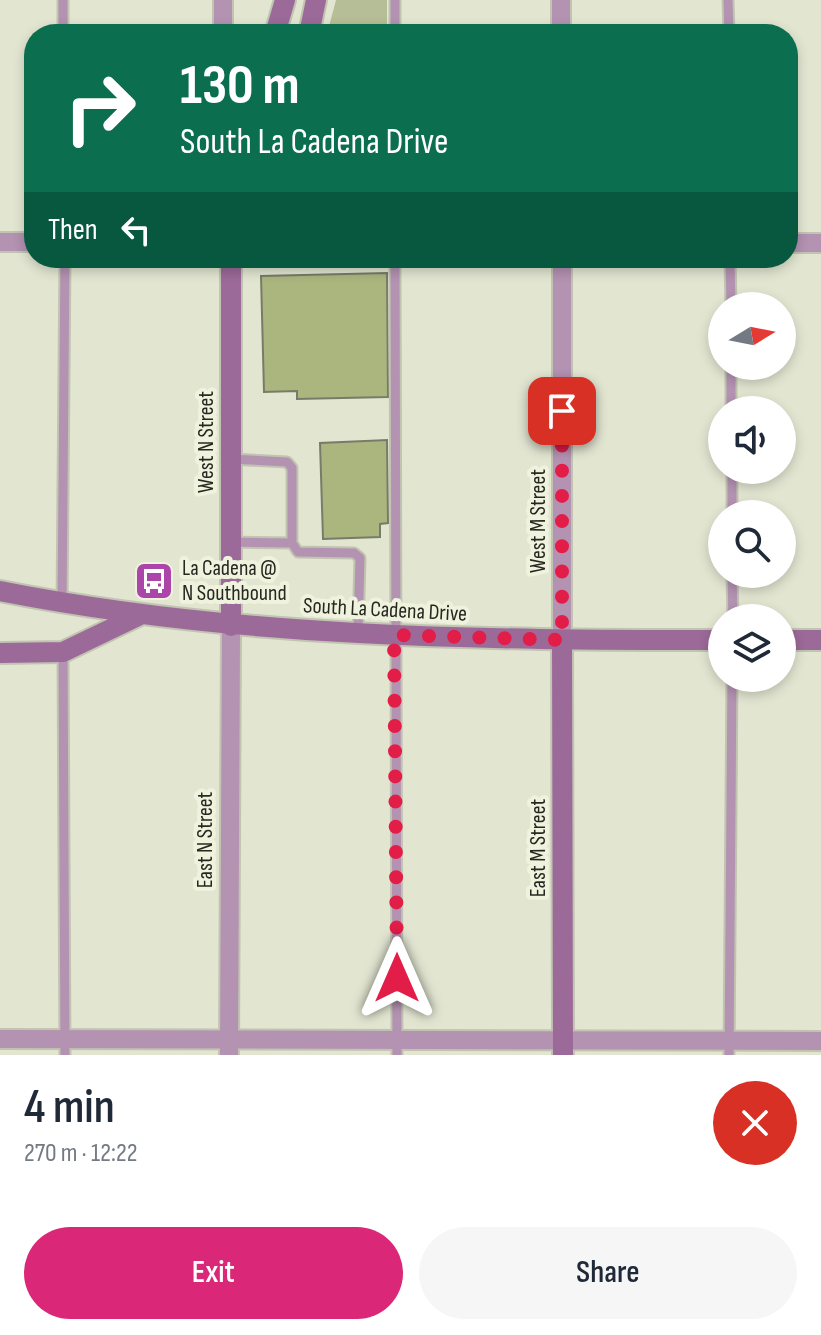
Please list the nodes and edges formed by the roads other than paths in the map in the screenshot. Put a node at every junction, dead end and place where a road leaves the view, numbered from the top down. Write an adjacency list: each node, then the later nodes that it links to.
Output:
1 (63, 0): 8 (lane)
2 (223, 0): 9 (street)
3 (285, 0): 10 (main road)
4 (316, 0): 11 (main road)
5 (395, 0): 12 (lane)
6 (561, 0): 13 (street)
7 (728, 0): 14 (lane)
8 (63, 24)
9 (223, 24)
10 (278, 24)
11 (311, 24)
12 (395, 24)
13 (561, 24)
14 (729, 24)
15 (0, 242): 16 (street)
16 (24, 242)
17 (798, 243): 18 (street)
18 (821, 243)
19 (65, 268): 29 (lane)
20 (231, 268): 25 (main road, West N Street)
21 (395, 268): 33 (lane)
22 (562, 268): 34 (street, West M Street)
23 (730, 268): 24 (lane)
24 (731, 292)
25 (230, 459): 26 (main road, West N Street); 27 (lane)
26 (230, 542): 27 (lane); 31 (main road, West N Street)
27 (292, 543): 32 (lane)
28 (0, 591): 29 (main road, South La Cadena Drive)
29 (62, 603): 30 (main road, South La Cadena Drive)
30 (140, 615): 31 (main road, South La Cadena Drive); 38 (main road)
31 (231, 626): 32 (main road, South La Cadena Drive); 44 (street, East N Street)
32 (358, 633): 33 (main road, South La Cadena Drive)
33 (394, 635): 34 (main road, South La Cadena Drive); 45 (lane)
34 (562, 640): 35 (main road, South La Cadena Drive); 46 (main road, East M Street)
35 (708, 640)
36 (796, 640): 37 (main road)
37 (821, 640)
38 (63, 652): 39 (main road); 43 (lane)
39 (0, 653)
40 (732, 692): 47 (lane)
41 (0, 1039): 43 (street)
42 (821, 1041): 47 (street)
43 (65, 1047): 44 (street)
44 (228, 1047): 45 (street)
45 (397, 1047): 46 (street)
46 (563, 1048): 47 (street)
47 (729, 1048)

